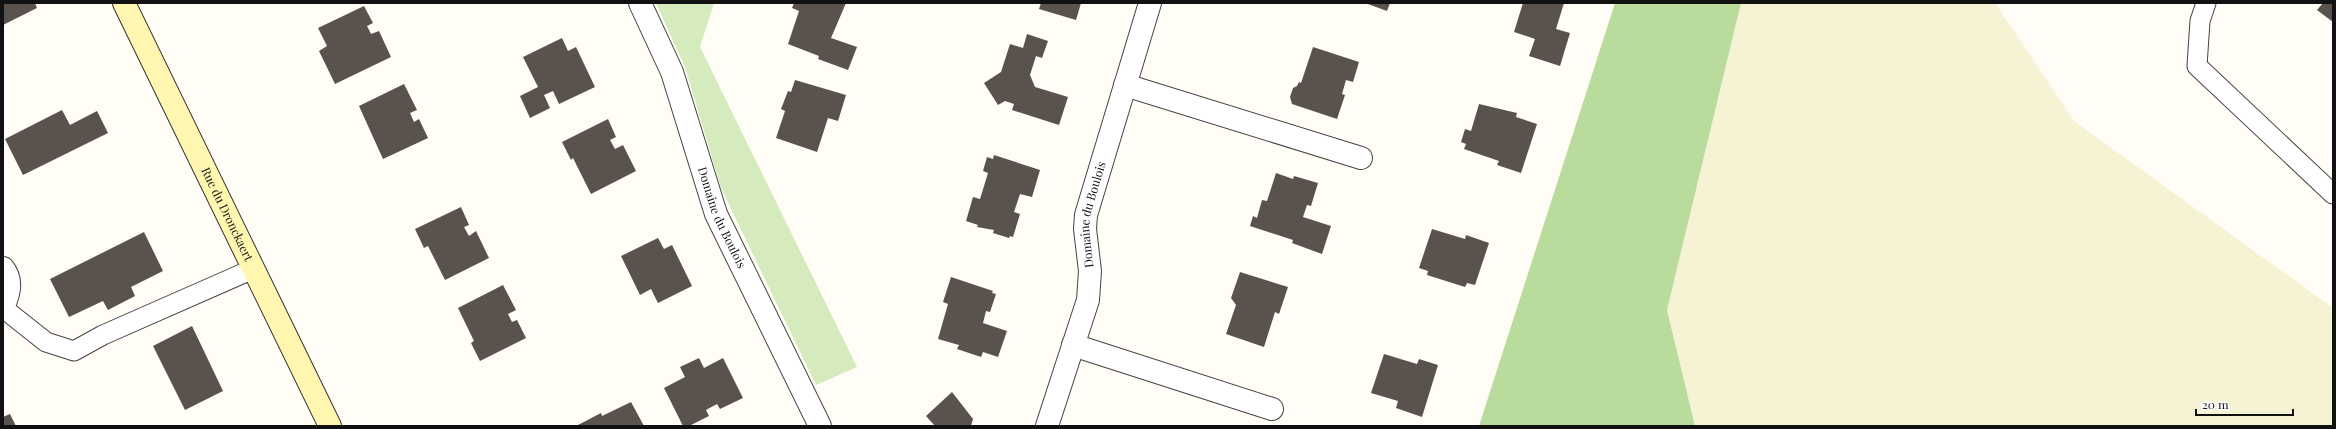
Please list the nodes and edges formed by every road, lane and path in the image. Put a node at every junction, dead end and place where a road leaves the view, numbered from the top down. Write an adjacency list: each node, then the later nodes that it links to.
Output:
1 (124, 3): 9 (main road, Rue du Dronckaert)
2 (640, 3): 14 (street, Domaine du Boulois)
3 (1150, 3): 5 (street, Domaine du Boulois)
4 (2206, 3): 7 (lane)
5 (1125, 85): 6 (street); 11 (street, Domaine du Boulois)
6 (1361, 158)
7 (2333, 194)
8 (3, 268): 10 (street)
9 (253, 269): 10 (lane); 13 (main road, Rue du Dronckaert)
10 (3, 308)
11 (1073, 345): 12 (street); 15 (street, Domaine du Boulois)
12 (1272, 409)
13 (330, 426)
14 (820, 426)
15 (1047, 426)

